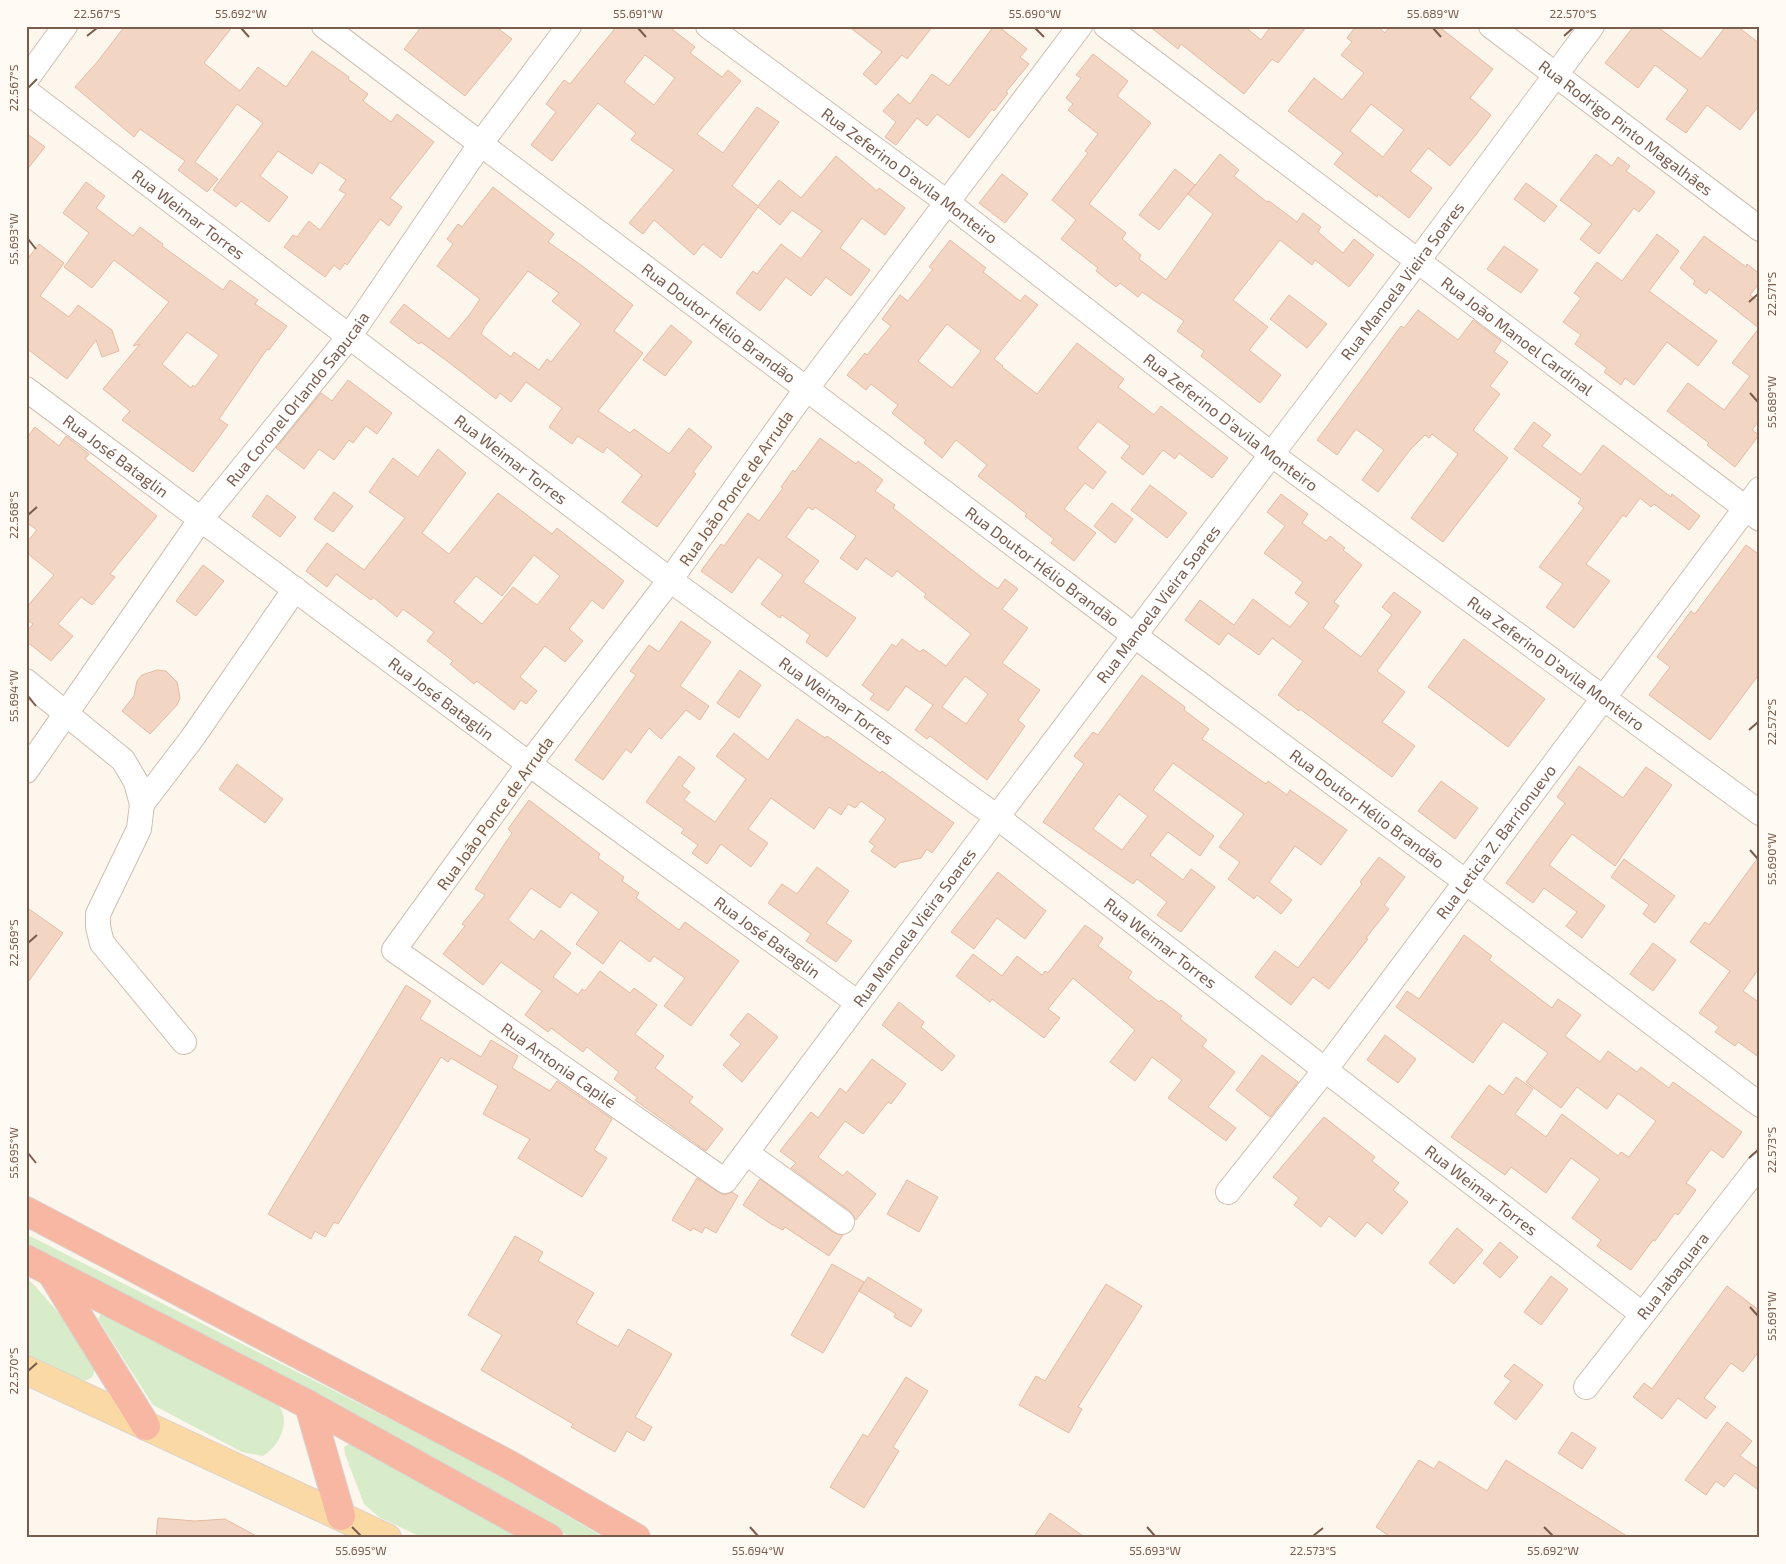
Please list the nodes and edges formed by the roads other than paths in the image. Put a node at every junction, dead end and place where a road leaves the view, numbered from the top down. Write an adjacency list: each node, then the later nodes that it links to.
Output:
1 (66, 26): 10 (street)
2 (324, 26): 12 (street, Rua Doutor Hélio Brandão)
3 (569, 26): 12 (street, Rua Coronel Orlando Sapucaia)
4 (708, 26): 13 (street, Rua Zeferino D'avila Monteiro)
5 (1080, 26): 13 (street, Rua João Ponce de Arruda)
6 (1106, 26): 15 (street, Rua João Manoel Cardinal)
7 (1491, 26): 9 (street, Rua Rodrigo Pinto Magalhães)
8 (1592, 26): 9 (street, Rua Manoela Vieira Soares)
9 (1556, 76): 14 (street, Rua Rodrigo Pinto Magalhães); 15 (street, Rua Manoela Vieira Soares)
10 (26, 80)
11 (26, 91): 16 (street, Rua Weimar Torres)
12 (481, 143): 16 (street, Rua Coronel Orlando Sapucaia); 17 (street, Rua Doutor Hélio Brandão)
13 (948, 203): 17 (street, Rua João Ponce de Arruda); 19 (street, Rua Zeferino D'avila Monteiro)
14 (1760, 229)
15 (1417, 262): 19 (street, Rua Manoela Vieira Soares); 21 (street, Rua João Manoel Cardinal)
16 (349, 337): 22 (street, Rua Coronel Orlando Sapucaia); 23 (street, Rua Weimar Torres)
17 (807, 388): 23 (street, Rua João Ponce de Arruda); 25 (street, Rua Doutor Hélio Brandão)
18 (26, 389): 22 (street, Rua José Bataglin)
19 (1271, 454): 25 (street, Rua Manoela Vieira Soares); 27 (street, Rua Zeferino D'avila Monteiro)
20 (1760, 489): 21 (street, Rua Leticia Z. Barrionuevo)
21 (1753, 514): 27 (street, Rua Leticia Z. Barrionuevo)
22 (201, 519): 24 (street, Rua José Bataglin); 28 (street, Rua Coronel Orlando Sapucaia)
23 (670, 580): 29 (street, Rua João Ponce de Arruda); 33 (street, Rua Weimar Torres)
24 (295, 589): 29 (street, Rua José Bataglin); 31 (street)
25 (1136, 636): 33 (street, Rua Manoela Vieira Soares); 34 (street, Rua Doutor Hélio Brandão)
26 (26, 681): 28 (street)
27 (1604, 698): 32 (street, Rua Zeferino D'avila Monteiro); 34 (street, Rua Leticia Z. Barrionuevo)
28 (68, 714): 30 (street, Rua Coronel Orlando Sapucaia); 31 (street)
29 (529, 764): 35 (street, Rua João Ponce de Arruda); 36 (street, Rua José Bataglin)
30 (26, 771)
31 (142, 804): 37 (street)
32 (1760, 813)
33 (997, 817): 36 (street, Rua Manoela Vieira Soares); 38 (street, Rua Weimar Torres)
34 (1466, 882): 38 (street, Rua Leticia Z. Barrionuevo); 39 (street, Rua Doutor Hélio Brandão)
35 (394, 950): 42 (street, Rua Antonia Capilé)
36 (858, 1003): 40 (street, Rua Manoela Vieira Soares)
37 (184, 1042)
38 (1325, 1070): 43 (street, Rua Leticia Z. Barrionuevo); 50 (street, Rua Weimar Torres)
39 (1760, 1105)
40 (748, 1154): 42 (street, Rua Manoela Vieira Soares); 46 (street)
41 (1760, 1164): 50 (street, Rua Jabaquara)
42 (725, 1180)
43 (1228, 1192)
44 (26, 1200): 47 (highway)
45 (26, 1211): 47 (highway)
46 (842, 1222)
47 (76, 1235): 58 (highway)
48 (26, 1259): 49 (highway)
49 (51, 1272): 53 (highway); 54 (highway)
50 (1642, 1314): 52 (street, Rua Jabaquara)
51 (26, 1370): 54 (main road)
52 (1586, 1387)
53 (309, 1405): 55 (highway); 57 (highway)
54 (146, 1426): 55 (main road)
55 (341, 1516): 56 (main road)
56 (387, 1538)
57 (548, 1538)
58 (636, 1538)

